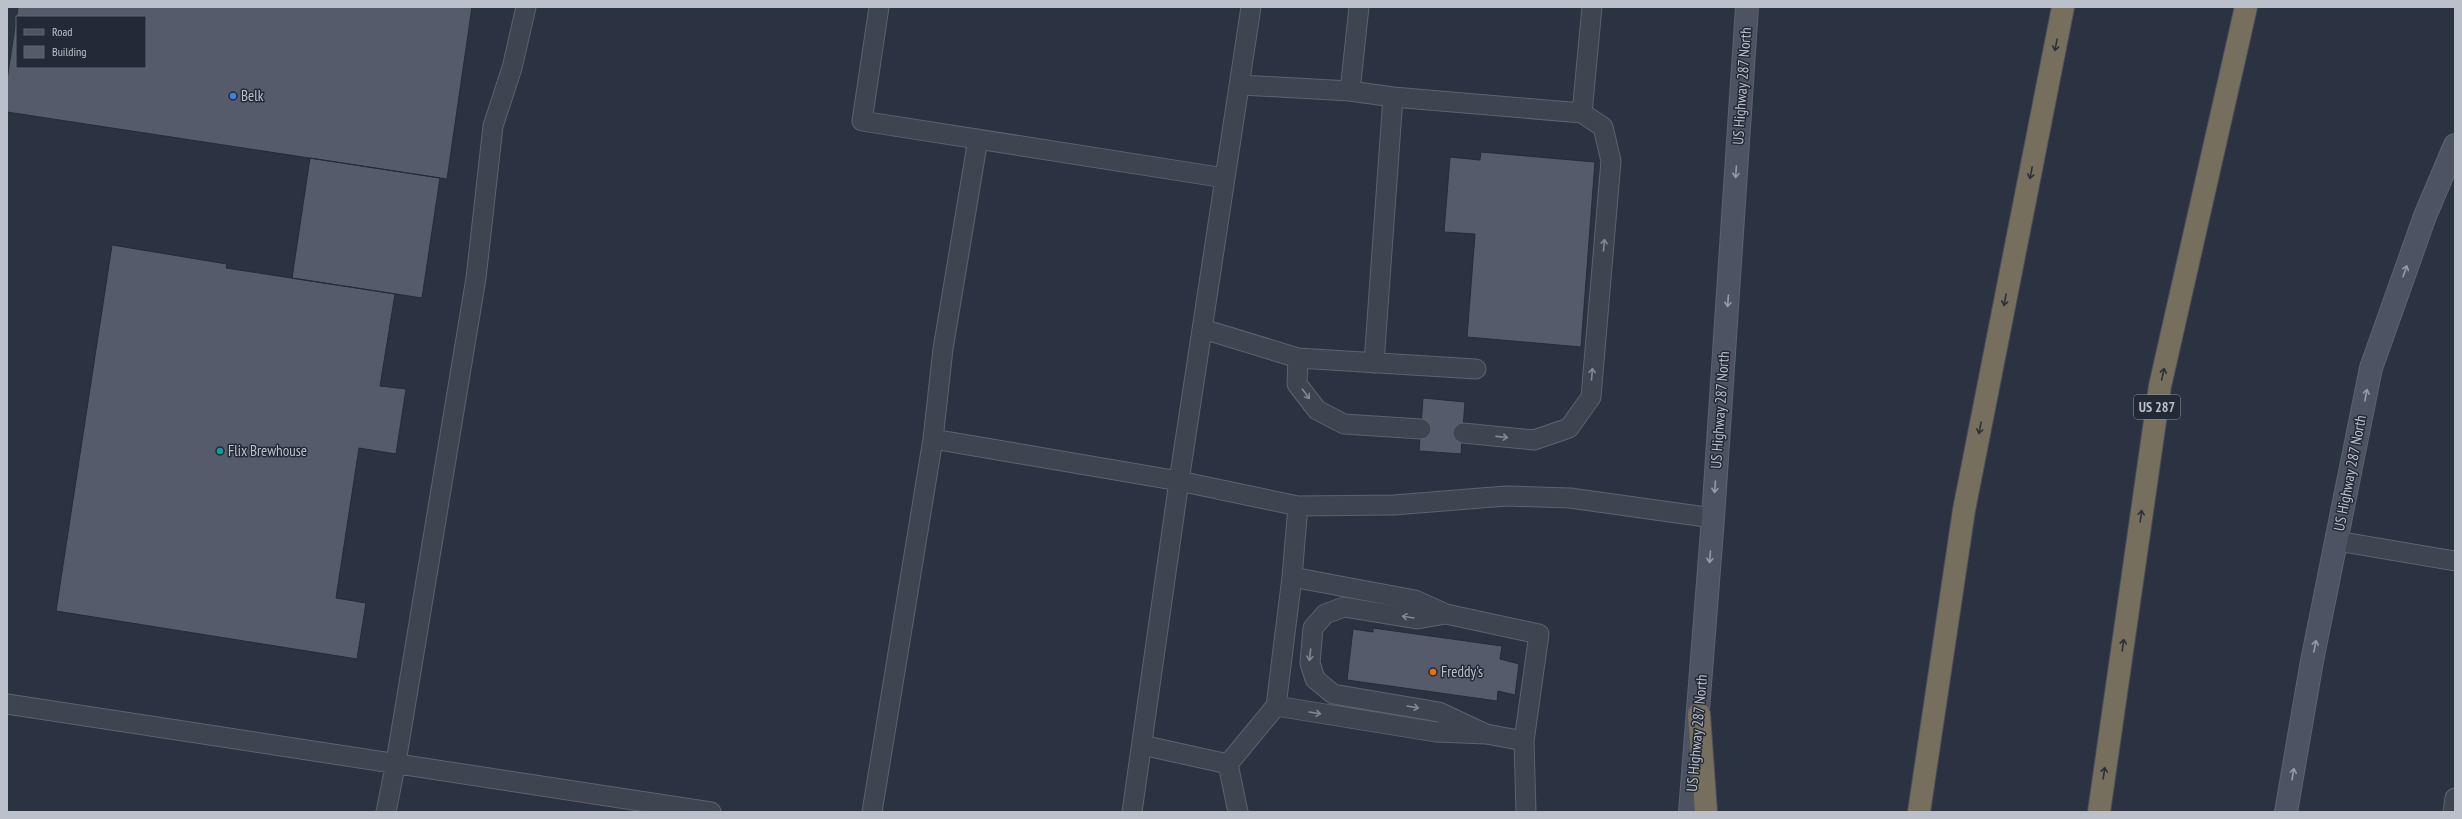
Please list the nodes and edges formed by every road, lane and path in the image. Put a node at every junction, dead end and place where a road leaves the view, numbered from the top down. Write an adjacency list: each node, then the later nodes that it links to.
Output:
1 (526, 7): 37 (lane)
2 (878, 7): 13 (lane)
3 (1251, 7): 9 (lane)
4 (1359, 7): 10 (lane)
5 (1592, 7): 12 (lane)
6 (1747, 7): 26 (main road, US Highway 287 North, one-way to 26)
7 (2063, 7): 48 (highway, one-way to 48)
8 (2246, 7): 49 (highway, US 287, one-way to 8)
9 (1241, 85): 10 (lane); 15 (lane)
10 (1350, 91): 11 (lane)
11 (1393, 96): 12 (lane); 19 (lane)
12 (1582, 113): 22 (lane, one-way to 12)
13 (978, 139): 15 (lane); 23 (lane)
14 (2455, 146): 16 (main road, US Highway 287 North)
15 (1225, 178): 17 (lane)
16 (2448, 180): 27 (main road, US Highway 287 North, one-way to 16)
17 (1203, 328): 18 (lane); 24 (lane)
18 (1298, 358): 19 (lane); 21 (lane, one-way to 21)
19 (1374, 363): 20 (lane)
20 (1476, 370)
21 (1421, 429)
22 (1463, 433)
23 (933, 439): 24 (lane); 42 (lane)
24 (1179, 481): 25 (lane); 36 (lane)
25 (1298, 506): 26 (lane); 29 (lane)
26 (1713, 518): 33 (main road, US Highway 287 North, one-way to 33)
27 (2337, 541): 28 (lane); 50 (main road, US Highway 287 North, one-way to 27)
28 (2455, 561)
29 (1292, 577): 30 (lane); 32 (lane)
30 (1446, 614): 34 (lane, one-way to 34); 35 (lane)
31 (7, 704): 37 (lane)
32 (1276, 706): 34 (lane, one-way to 34); 38 (lane)
33 (1699, 714): 46 (main road, US Highway 287 North); 47 (highway)
34 (1486, 734): 35 (lane)
35 (1524, 740): 45 (lane)
36 (1142, 745): 38 (lane); 43 (lane)
37 (396, 762): 40 (lane); 41 (lane)
38 (1228, 764): 44 (lane)
39 (2455, 798): 51 (lane)
40 (386, 812)
41 (711, 812)
42 (872, 812)
43 (1132, 812)
44 (1238, 812)
45 (1526, 812)
46 (1690, 812)
47 (1706, 812)
48 (1919, 812)
49 (2099, 812)
50 (2286, 812)
51 (2453, 812)

